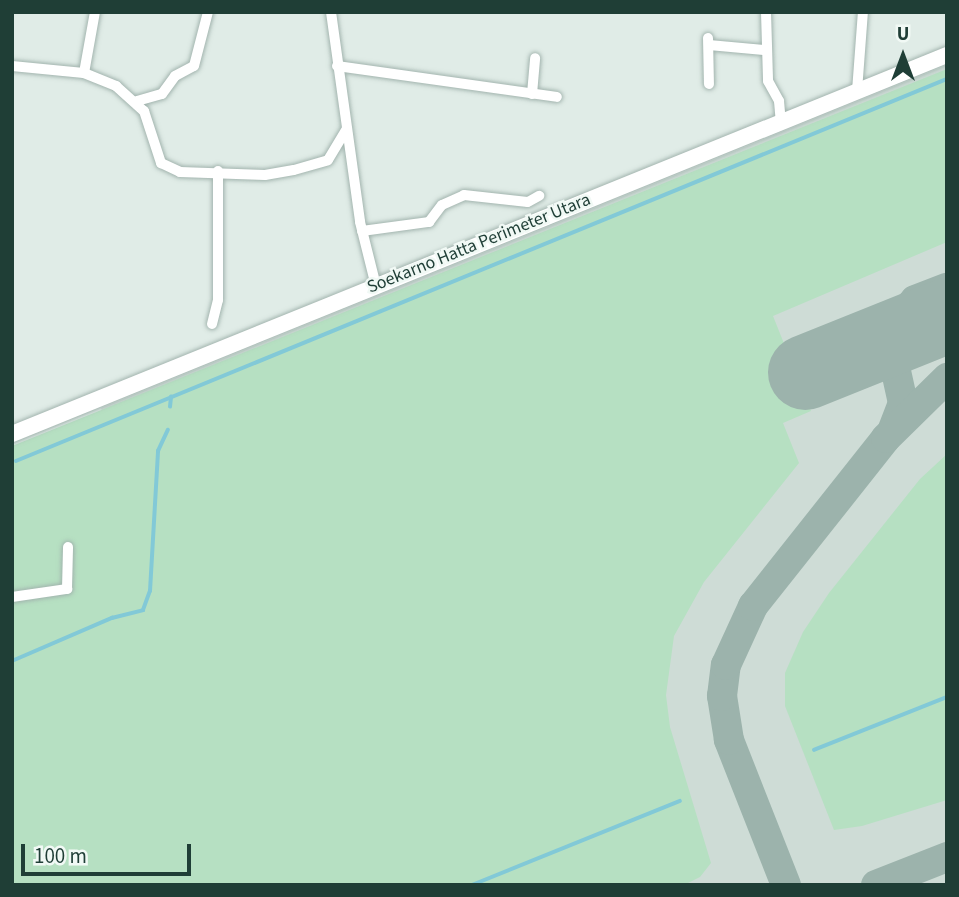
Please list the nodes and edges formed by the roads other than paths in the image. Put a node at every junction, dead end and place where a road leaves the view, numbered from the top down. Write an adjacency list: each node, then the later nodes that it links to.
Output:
1 (95, 12): 11 (street)
2 (208, 12): 16 (street)
3 (331, 12): 10 (street)
4 (766, 12): 6 (street)
5 (863, 12): 13 (street)
6 (764, 50): 12 (street); 17 (street)
7 (947, 55): 13 (main road, Soekarno Hatta Perimeter Utara)
8 (536, 58): 14 (street)
9 (12, 66): 11 (street)
10 (337, 66): 14 (street); 18 (street)
11 (85, 73): 16 (street)
12 (709, 84)
13 (857, 91): 17 (main road, Soekarno Hatta Perimeter Utara)
14 (533, 94): 15 (street)
15 (557, 97)
16 (137, 101): 19 (street)
17 (781, 122): 22 (main road, Soekarno Hatta Perimeter Utara)
18 (346, 130): 19 (street); 23 (street)
19 (218, 171): 25 (street)
20 (539, 195): 21 (street)
21 (528, 202): 22 (street); 23 (street)
22 (540, 219): 24 (main road, Soekarno Hatta Perimeter Utara)
23 (362, 231): 24 (street)
24 (376, 286): 26 (main road, Soekarno Hatta Perimeter Utara)
25 (212, 324)
26 (12, 434)
27 (68, 547): 28 (street)
28 (12, 597)

